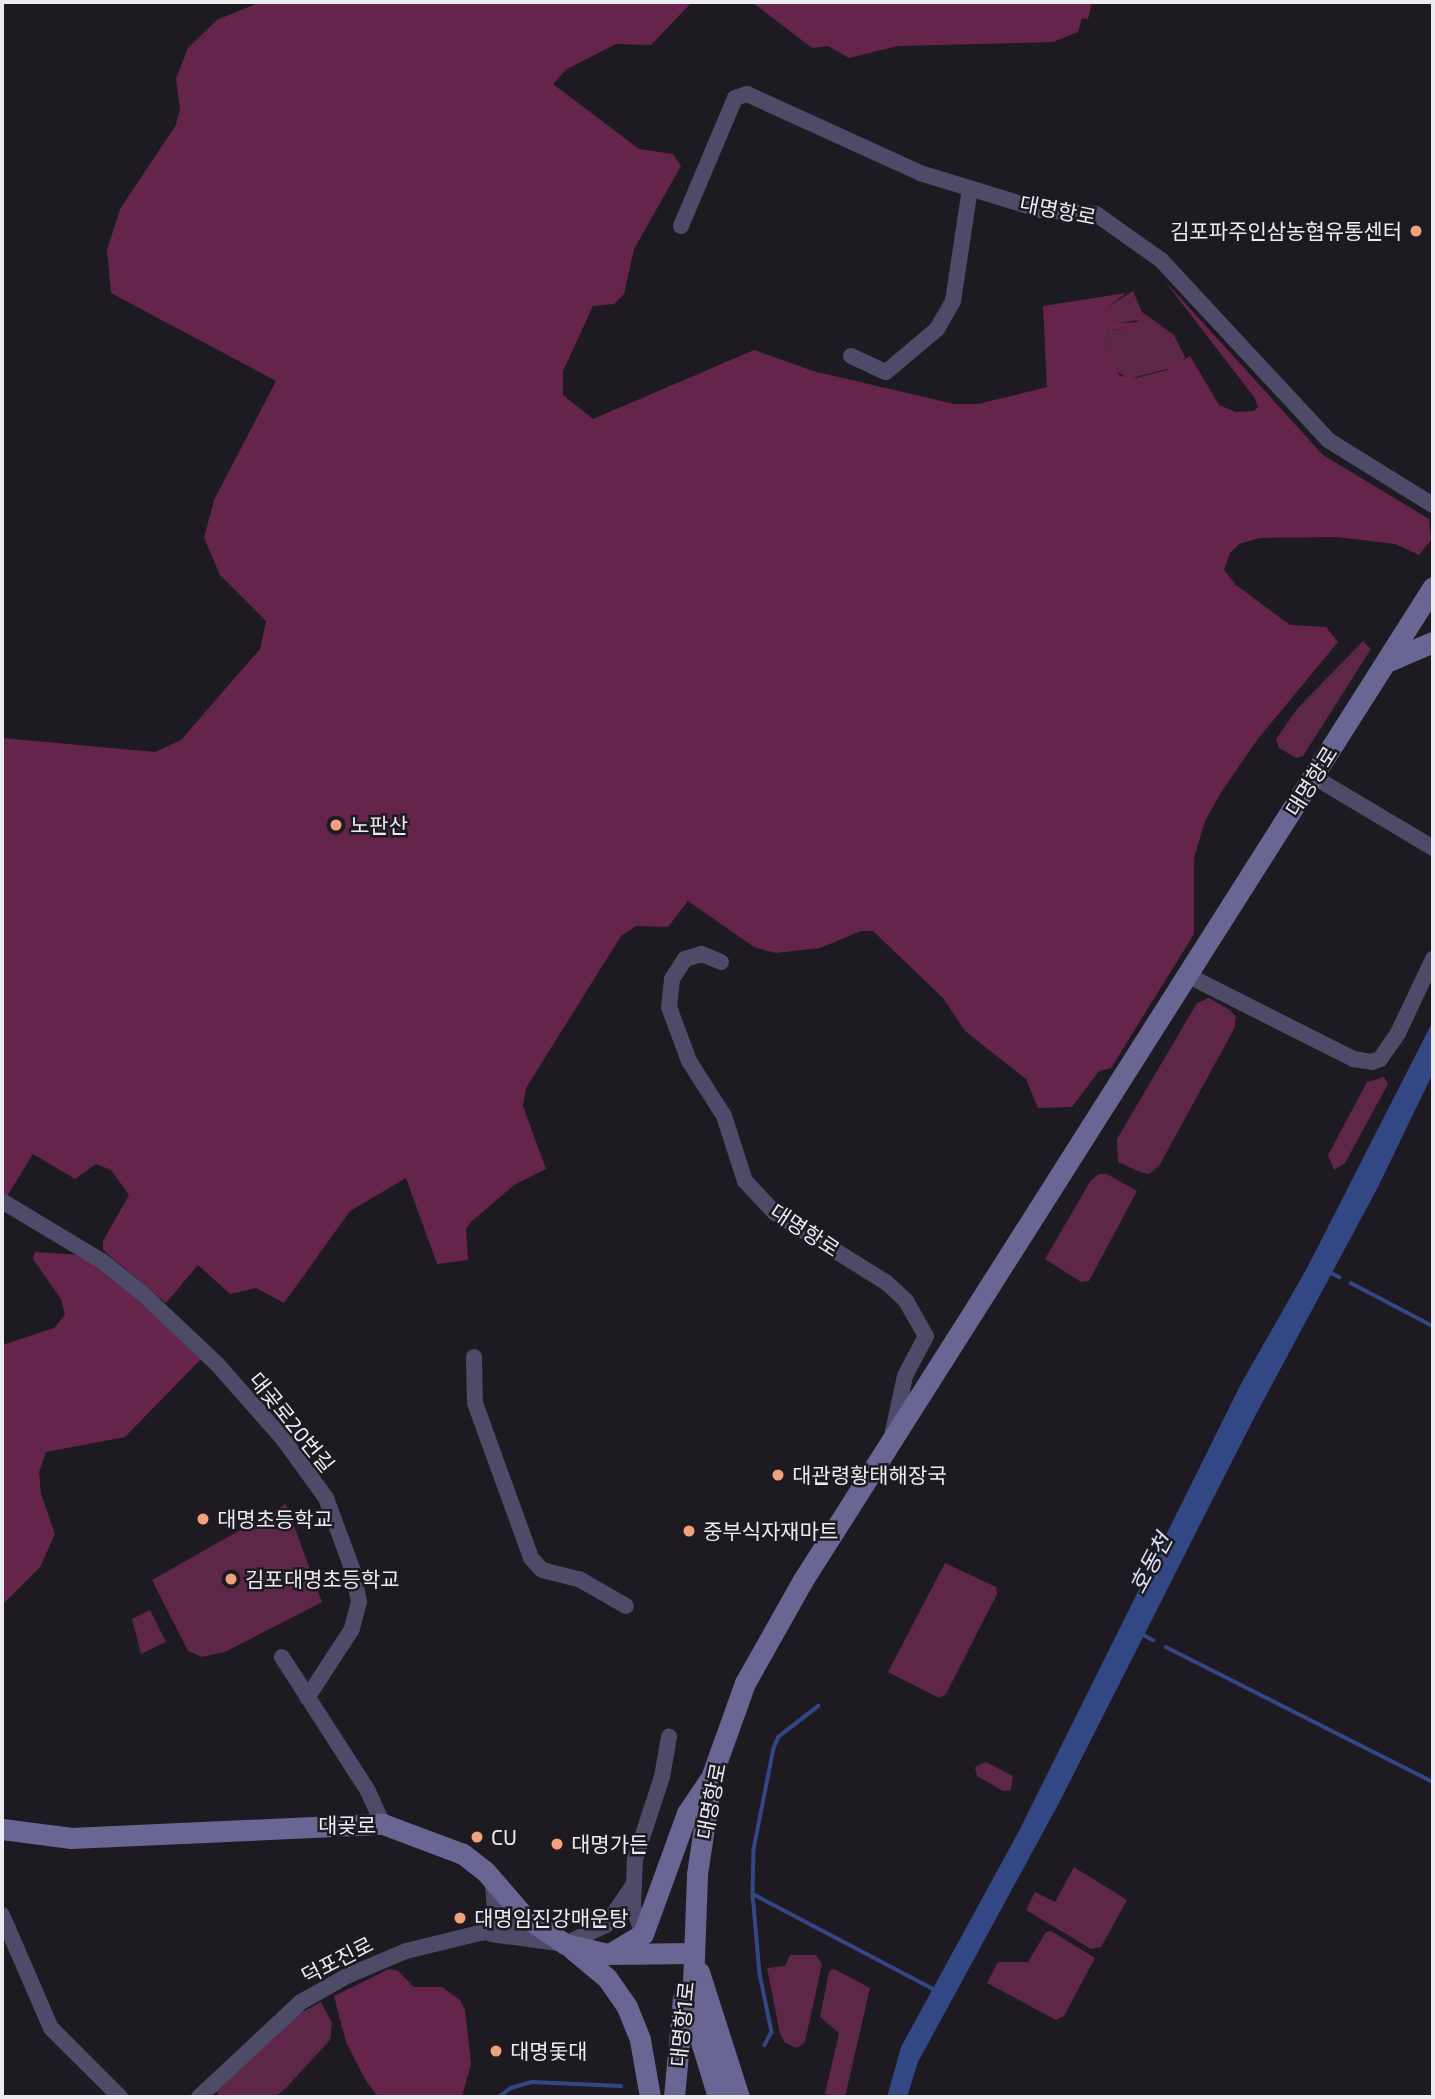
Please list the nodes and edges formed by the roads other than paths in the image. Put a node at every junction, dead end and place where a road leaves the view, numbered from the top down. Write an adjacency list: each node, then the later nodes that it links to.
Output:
1 (970, 188): 2 (street, 대명항로); 3 (street); 4 (street, 대명항로)
2 (681, 226)
3 (851, 356)
4 (1433, 505)
5 (1433, 587): 6 (main road, 대명항로)
6 (1429, 610): 8 (main road, 대명항로)
7 (1433, 642): 8 (main road)
8 (1384, 663): 9 (main road, 대명항로)
9 (1314, 777): 10 (street); 13 (main road, 대명항로)
10 (1433, 848)
11 (1433, 959): 13 (street)
12 (721, 962): 16 (street, 대명항로)
13 (1189, 976): 16 (main road, 대명항로)
14 (2, 1200): 19 (street, 대곶로20번길)
15 (474, 1357): 17 (street)
16 (891, 1442): 21 (main road, 대명항로)
17 (626, 1606)
18 (282, 1657): 19 (street)
19 (307, 1699): 22 (street)
20 (669, 1737): 25 (street)
21 (712, 1775): 29 (main road); 31 (main road, 대명항로)
22 (383, 1824): 23 (main road, 대곶로); 24 (main road, 대곶로)
23 (2, 1829)
24 (494, 1880): 27 (main road, 대곶로); 28 (street)
25 (632, 1887): 29 (street); 30 (street)
26 (2, 1915): 33 (street)
27 (524, 1916): 28 (street, 덕포진로); 30 (main road, 대곶로)
28 (482, 1933): 30 (street); 34 (street, 덕포진로)
29 (643, 1934): 32 (main road)
30 (565, 1944): 32 (main road, 대곶로); 35 (main road)
31 (694, 1953): 32 (main road, 대곶로); 36 (main road, 대명항1로); 37 (main road, 대명항로); 38 (main road, 대명항로)
32 (608, 1954)
33 (120, 2097)
34 (199, 2097)
35 (650, 2097)
36 (674, 2097)
37 (718, 2097)
38 (739, 2097)

